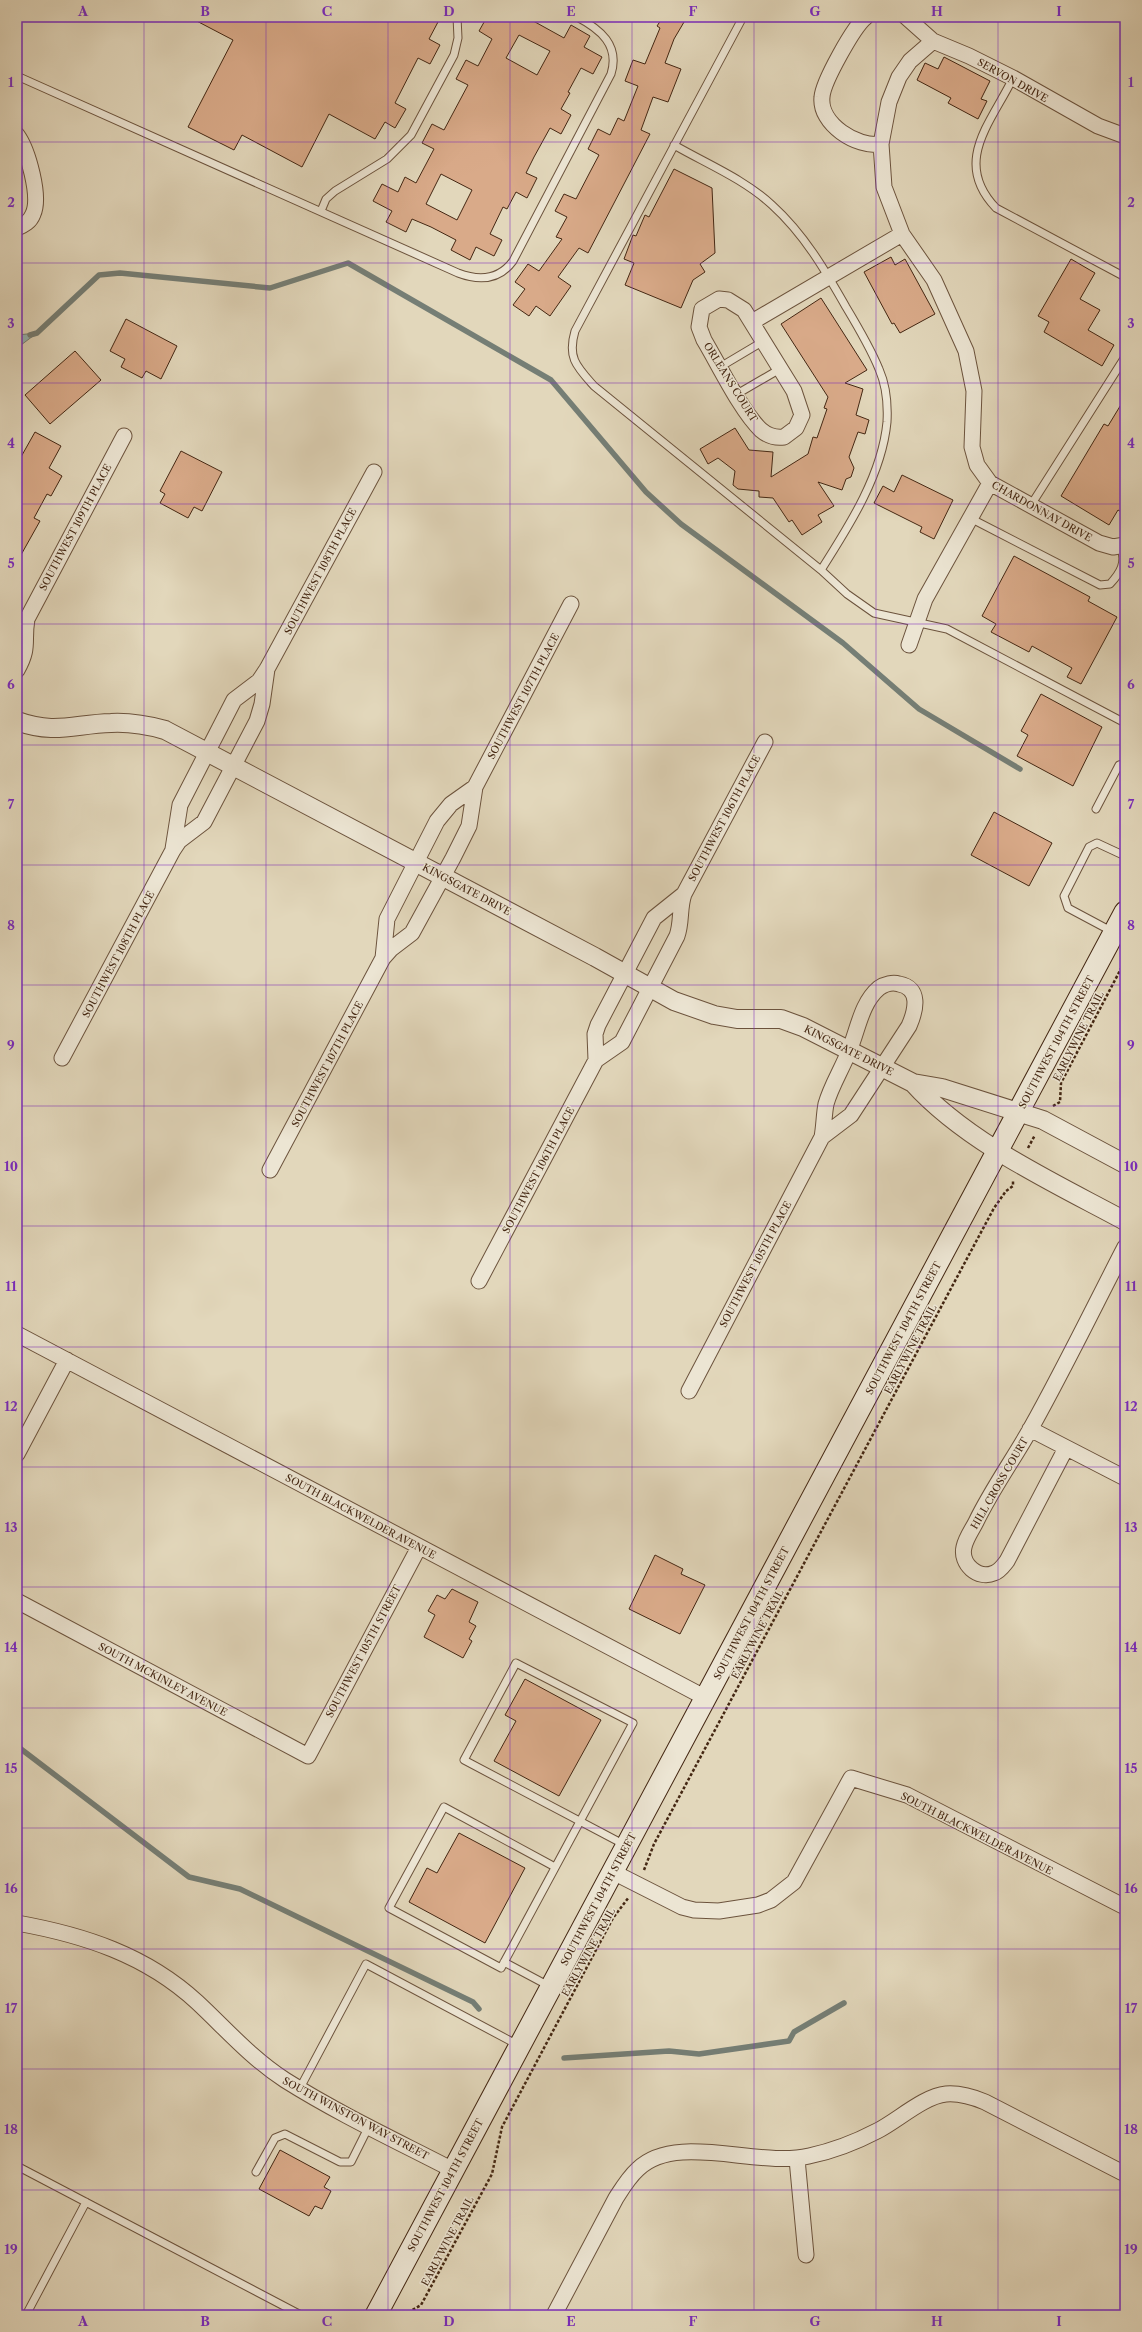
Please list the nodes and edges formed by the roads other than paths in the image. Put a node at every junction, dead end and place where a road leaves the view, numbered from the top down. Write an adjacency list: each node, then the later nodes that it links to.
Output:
1 (457, 17): 13 (lane)
2 (577, 17): 13 (lane)
3 (743, 17): 12 (lane)
4 (866, 17): 11 (street)
5 (906, 17): 6 (street, SERVON DRIVE)
6 (933, 41): 8 (street, SERVON DRIVE); 11 (street, CHARDONNAY DRIVE)
7 (17, 76): 13 (lane)
8 (1013, 78): 10 (street, SERVON DRIVE); 17 (lane)
9 (17, 135): 14 (street)
10 (1125, 136)
11 (881, 144): 15 (street, CHARDONNAY DRIVE)
12 (674, 145): 16 (lane); 30 (lane)
13 (321, 211)
14 (17, 228)
15 (902, 234): 16 (street); 26 (street, CHARDONNAY DRIVE)
16 (828, 276): 18 (street); 30 (lane)
17 (1125, 277)
18 (752, 322): 19 (street, ORLEANS COURT); 21 (street, ORLEANS COURT)
19 (762, 342): 21 (lane); 22 (street, ORLEANS COURT)
20 (1125, 357): 27 (lane)
21 (720, 367): 23 (street, ORLEANS COURT)
22 (780, 369): 23 (lane); 23 (street, ORLEANS COURT)
23 (737, 394)
24 (124, 436): 33 (street, SOUTHWEST 109TH PLACE)
25 (374, 472): 35 (street, SOUTHWEST 108TH PLACE)
26 (990, 482): 27 (street, CHARDONNAY DRIVE); 28 (street)
27 (1031, 506): 29 (street, CHARDONNAY DRIVE)
28 (970, 518): 29 (lane); 32 (street)
29 (1123, 546)
30 (821, 570): 32 (lane)
31 (571, 604): 43 (street, SOUTHWEST 107TH PLACE)
32 (916, 621): 34 (street); 38 (lane)
33 (22, 624): 36 (street, SOUTHWEST 109TH PLACE)
34 (909, 645)
35 (267, 669): 40 (street, SOUTHWEST 108TH PLACE); 42 (street, SOUTHWEST 108TH PLACE)
36 (17, 670)
37 (17, 721): 40 (street, KINGSGATE DRIVE)
38 (1125, 723)
39 (765, 742): 49 (street, SOUTHWEST 106TH PLACE)
40 (207, 752): 42 (street, KINGSGATE DRIVE); 45 (street, SOUTHWEST 108TH PLACE)
41 (1125, 763): 44 (lane)
42 (233, 766): 45 (street, SOUTHWEST 108TH PLACE); 47 (street, KINGSGATE DRIVE)
43 (475, 787): 47 (street, SOUTHWEST 107TH PLACE); 48 (street, SOUTHWEST 107TH PLACE)
44 (1096, 809)
45 (173, 850): 56 (street, SOUTHWEST 108TH PLACE)
46 (1125, 856): 51 (lane)
47 (416, 863): 48 (street, KINGSGATE DRIVE); 52 (street, SOUTHWEST 107TH PLACE)
48 (443, 876): 52 (street, SOUTHWEST 107TH PLACE); 53 (street, KINGSGATE DRIVE)
49 (684, 894): 53 (street, SOUTHWEST 106TH PLACE); 54 (street, SOUTHWEST 106TH PLACE)
50 (1125, 912): 51 (main road, SOUTHWEST 104TH STREET)
51 (1114, 932): 60 (main road, SOUTHWEST 104TH STREET)
52 (383, 958): 64 (street, SOUTHWEST 107TH PLACE)
53 (624, 973): 54 (street, KINGSGATE DRIVE); 57 (street, SOUTHWEST 106TH PLACE)
54 (650, 987): 55 (street, KINGSGATE DRIVE); 57 (street, SOUTHWEST 106TH PLACE)
55 (850, 1050): 58 (street, KINGSGATE DRIVE); 58 (street, SOUTHWEST 105TH PLACE); 61 (street, SOUTHWEST 105TH PLACE)
56 (62, 1058)
57 (596, 1060): 67 (street, SOUTHWEST 106TH PLACE)
58 (883, 1067): 59 (street, KINGSGATE DRIVE); 61 (street, SOUTHWEST 105TH PLACE)
59 (913, 1083): 60 (street, KINGSGATE DRIVE); 62 (street, KINGSGATE DRIVE)
60 (1018, 1112): 62 (main road, SOUTHWEST 104TH STREET); 63 (street, KINGSGATE DRIVE)
61 (822, 1138): 70 (street, SOUTHWEST 105TH PLACE)
62 (998, 1150): 65 (street, KINGSGATE DRIVE); 77 (main road, SOUTHWEST 104TH STREET)
63 (1125, 1164)
64 (270, 1170)
65 (1125, 1221)
66 (1125, 1247): 71 (street, HILL CROSS COURT)
67 (479, 1281)
68 (17, 1334): 69 (street, SOUTH BLACKWELDER AVENUE)
69 (67, 1360): 73 (street); 75 (street, SOUTH BLACKWELDER AVENUE)
70 (688, 1391)
71 (1030, 1429): 72 (street); 72 (street, HILL CROSS COURT)
72 (1066, 1448): 74 (street)
73 (17, 1454)
74 (1125, 1478)
75 (420, 1547): 77 (street, SOUTH BLACKWELDER AVENUE); 78 (street, SOUTHWEST 105TH STREET)
76 (17, 1602): 78 (street, SOUTH MCKINLEY AVENUE)
77 (706, 1698): 80 (main road, SOUTHWEST 104TH STREET)
78 (308, 1756)
79 (580, 1821): 79 (lane); 80 (lane); 81 (lane)
80 (627, 1846): 82 (main road, SOUTHWEST 104TH STREET)
81 (555, 1867): 85 (lane); 85 (lane)
82 (613, 1872): 83 (street, SOUTH BLACKWELDER AVENUE); 86 (main road, SOUTHWEST 104TH STREET)
83 (1125, 1907)
84 (17, 1923): 88 (street, SOUTH WINSTON WAY STREET)
85 (504, 1962): 86 (lane)
86 (551, 1988): 87 (main road, SOUTHWEST 104TH STREET)
87 (520, 2046): 88 (lane); 92 (main road, SOUTHWEST 104TH STREET)
88 (300, 2088): 89 (street, SOUTH WINSTON WAY STREET)
89 (369, 2126): 92 (street, SOUTH WINSTON WAY STREET); 93 (lane)
90 (797, 2159): 94 (street); 96 (street); 100 (street)
91 (17, 2166): 95 (lane)
92 (453, 2170): 99 (main road, SOUTHWEST 104TH STREET)
93 (256, 2172)
94 (1125, 2174)
95 (86, 2202): 97 (lane); 98 (lane)
96 (806, 2254)
97 (26, 2315)
98 (301, 2315)
99 (376, 2315)
100 (554, 2315)

